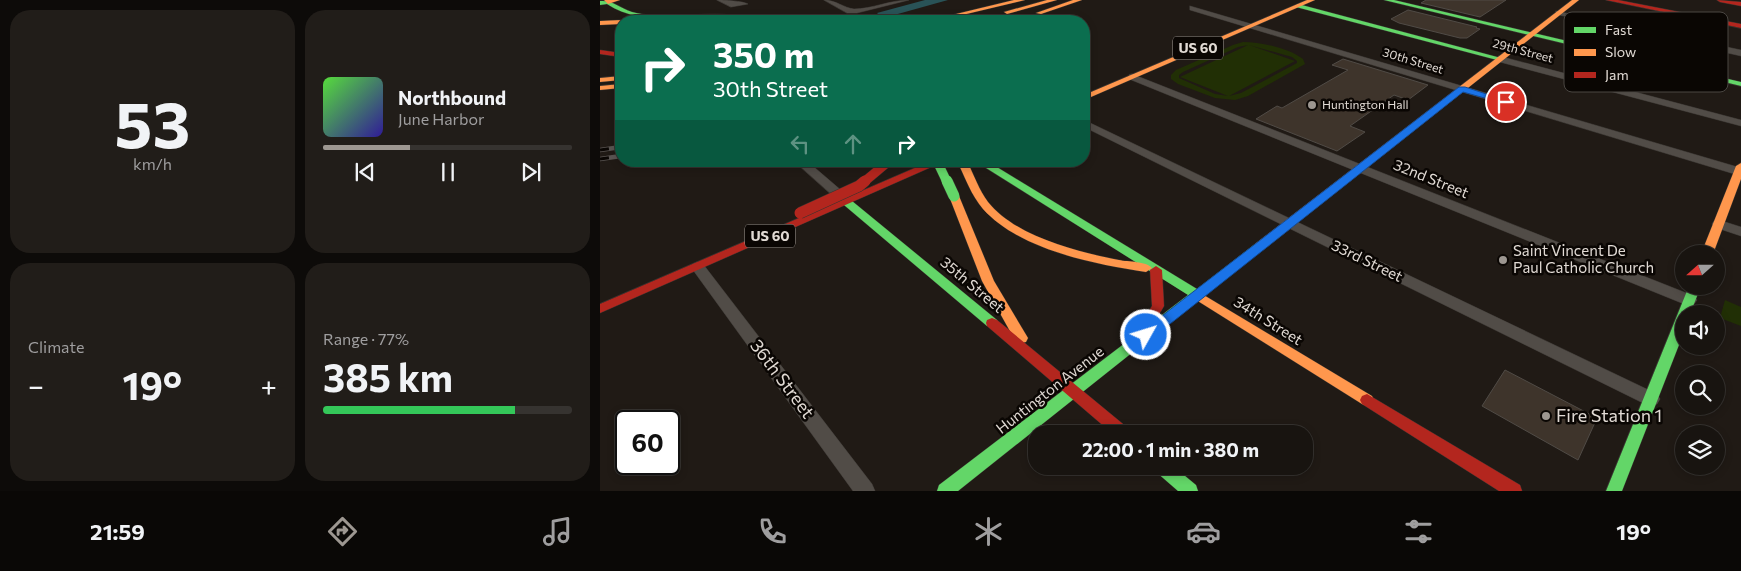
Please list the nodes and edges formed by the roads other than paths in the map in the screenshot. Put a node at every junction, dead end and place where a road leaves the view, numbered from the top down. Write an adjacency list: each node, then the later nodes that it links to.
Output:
1 (721, 0): 16 (street)
2 (828, 0): 3 (street)
3 (905, 0)
4 (1009, 0): 24 (main road)
5 (1022, 0): 25 (main road)
6 (1041, 0): 26 (main road)
7 (1054, 0): 27 (main road)
8 (1069, 0): 28 (main road)
9 (1079, 0): 29 (main road)
10 (1312, 0): 18 (main road, US 60)
11 (1386, 0): 30 (main road)
12 (1576, 0): 21 (main road, Huntington Avenue)
13 (1608, 0): 20 (main road)
14 (1720, 0): 17 (main road)
15 (608, 1): 23 (main road)
16 (744, 4)
17 (1741, 4)
18 (1298, 6): 34 (main road, US 60); 38 (main road, 29th Street)
19 (1193, 8): 34 (street, 30th Street)
20 (1669, 12)
21 (1559, 13): 22 (street); 36 (main road, Huntington Avenue)
22 (1564, 14)
23 (631, 15)
24 (956, 15)
25 (959, 15)
26 (982, 15)
27 (994, 15)
28 (1015, 15)
29 (1030, 15)
30 (1466, 19): 36 (main road); 38 (main road)
31 (615, 22): 32 (main road)
32 (600, 23)
33 (1728, 23): 35 (main road)
34 (1251, 26): 49 (main road, US 60); 56 (street, 30th Street)
35 (1741, 26)
36 (1532, 34): 37 (main road); 44 (main road, Huntington Avenue)
37 (1564, 42)
38 (1441, 44): 44 (main road, 29th Street)
39 (1728, 50): 41 (street)
40 (600, 52): 42 (main road)
41 (1741, 53)
42 (615, 56)
43 (615, 59): 45 (main road)
44 (1499, 59): 48 (street, 29th Street); 56 (main road, Huntington Avenue)
45 (600, 63)
46 (615, 69): 47 (main road)
47 (600, 70)
48 (1564, 76)
49 (1132, 77): 58 (main road, US 60); 67 (street, 32nd Street)
50 (615, 79): 51 (main road)
51 (600, 80)
52 (1728, 81): 53 (main road)
53 (1741, 84)
54 (615, 87): 55 (main road)
55 (600, 88)
56 (1462, 89): 67 (main road, Huntington Avenue); 68 (street, 30th Street)
57 (1624, 92): 59 (street, 29th Street)
58 (1090, 95)
59 (1741, 123)
60 (1090, 126): 70 (street, 33rd Street)
61 (807, 167): 69 (street, 35th Street)
62 (883, 167): 78 (main road, bridge)
63 (925, 167): 69 (main road, US 60)
64 (941, 167): 84 (main road, bridge)
65 (965, 167): 75 (main road)
66 (990, 167): 75 (main road, 34th Street)
67 (1359, 168): 70 (main road, Huntington Avenue); 79 (street, 32nd Street)
68 (1740, 169): 71 (main road)
69 (848, 203): 74 (main road, US 60); 84 (main road, 35th Street)
70 (1290, 224): 76 (main road, Huntington Avenue); 86 (street, 33rd Street)
71 (1719, 224): 72 (street); 73 (main road)
72 (1741, 232)
73 (1711, 245)
74 (698, 268): 81 (main road, US 60); 89 (street, 36th Street)
75 (1156, 270): 76 (main road, 34th Street); 83 (main road)
76 (1197, 295): 83 (main road, Huntington Avenue); 92 (main road, 34th Street)
77 (1691, 295): 79 (main road)
78 (600, 297)
79 (1689, 300): 80 (main road)
80 (1687, 305)
81 (600, 309)
82 (1675, 337): 86 (main road)
83 (1134, 345): 85 (main road, Huntington Avenue)
84 (1033, 356): 85 (main road, 35th Street)
85 (1074, 391): 87 (main road, 35th Street); 90 (main road, Huntington Avenue)
86 (1651, 399): 93 (main road)
87 (1114, 425)
88 (1171, 475): 91 (main road)
89 (865, 491)
90 (945, 491)
91 (1190, 491)
92 (1514, 491)
93 (1614, 491)

